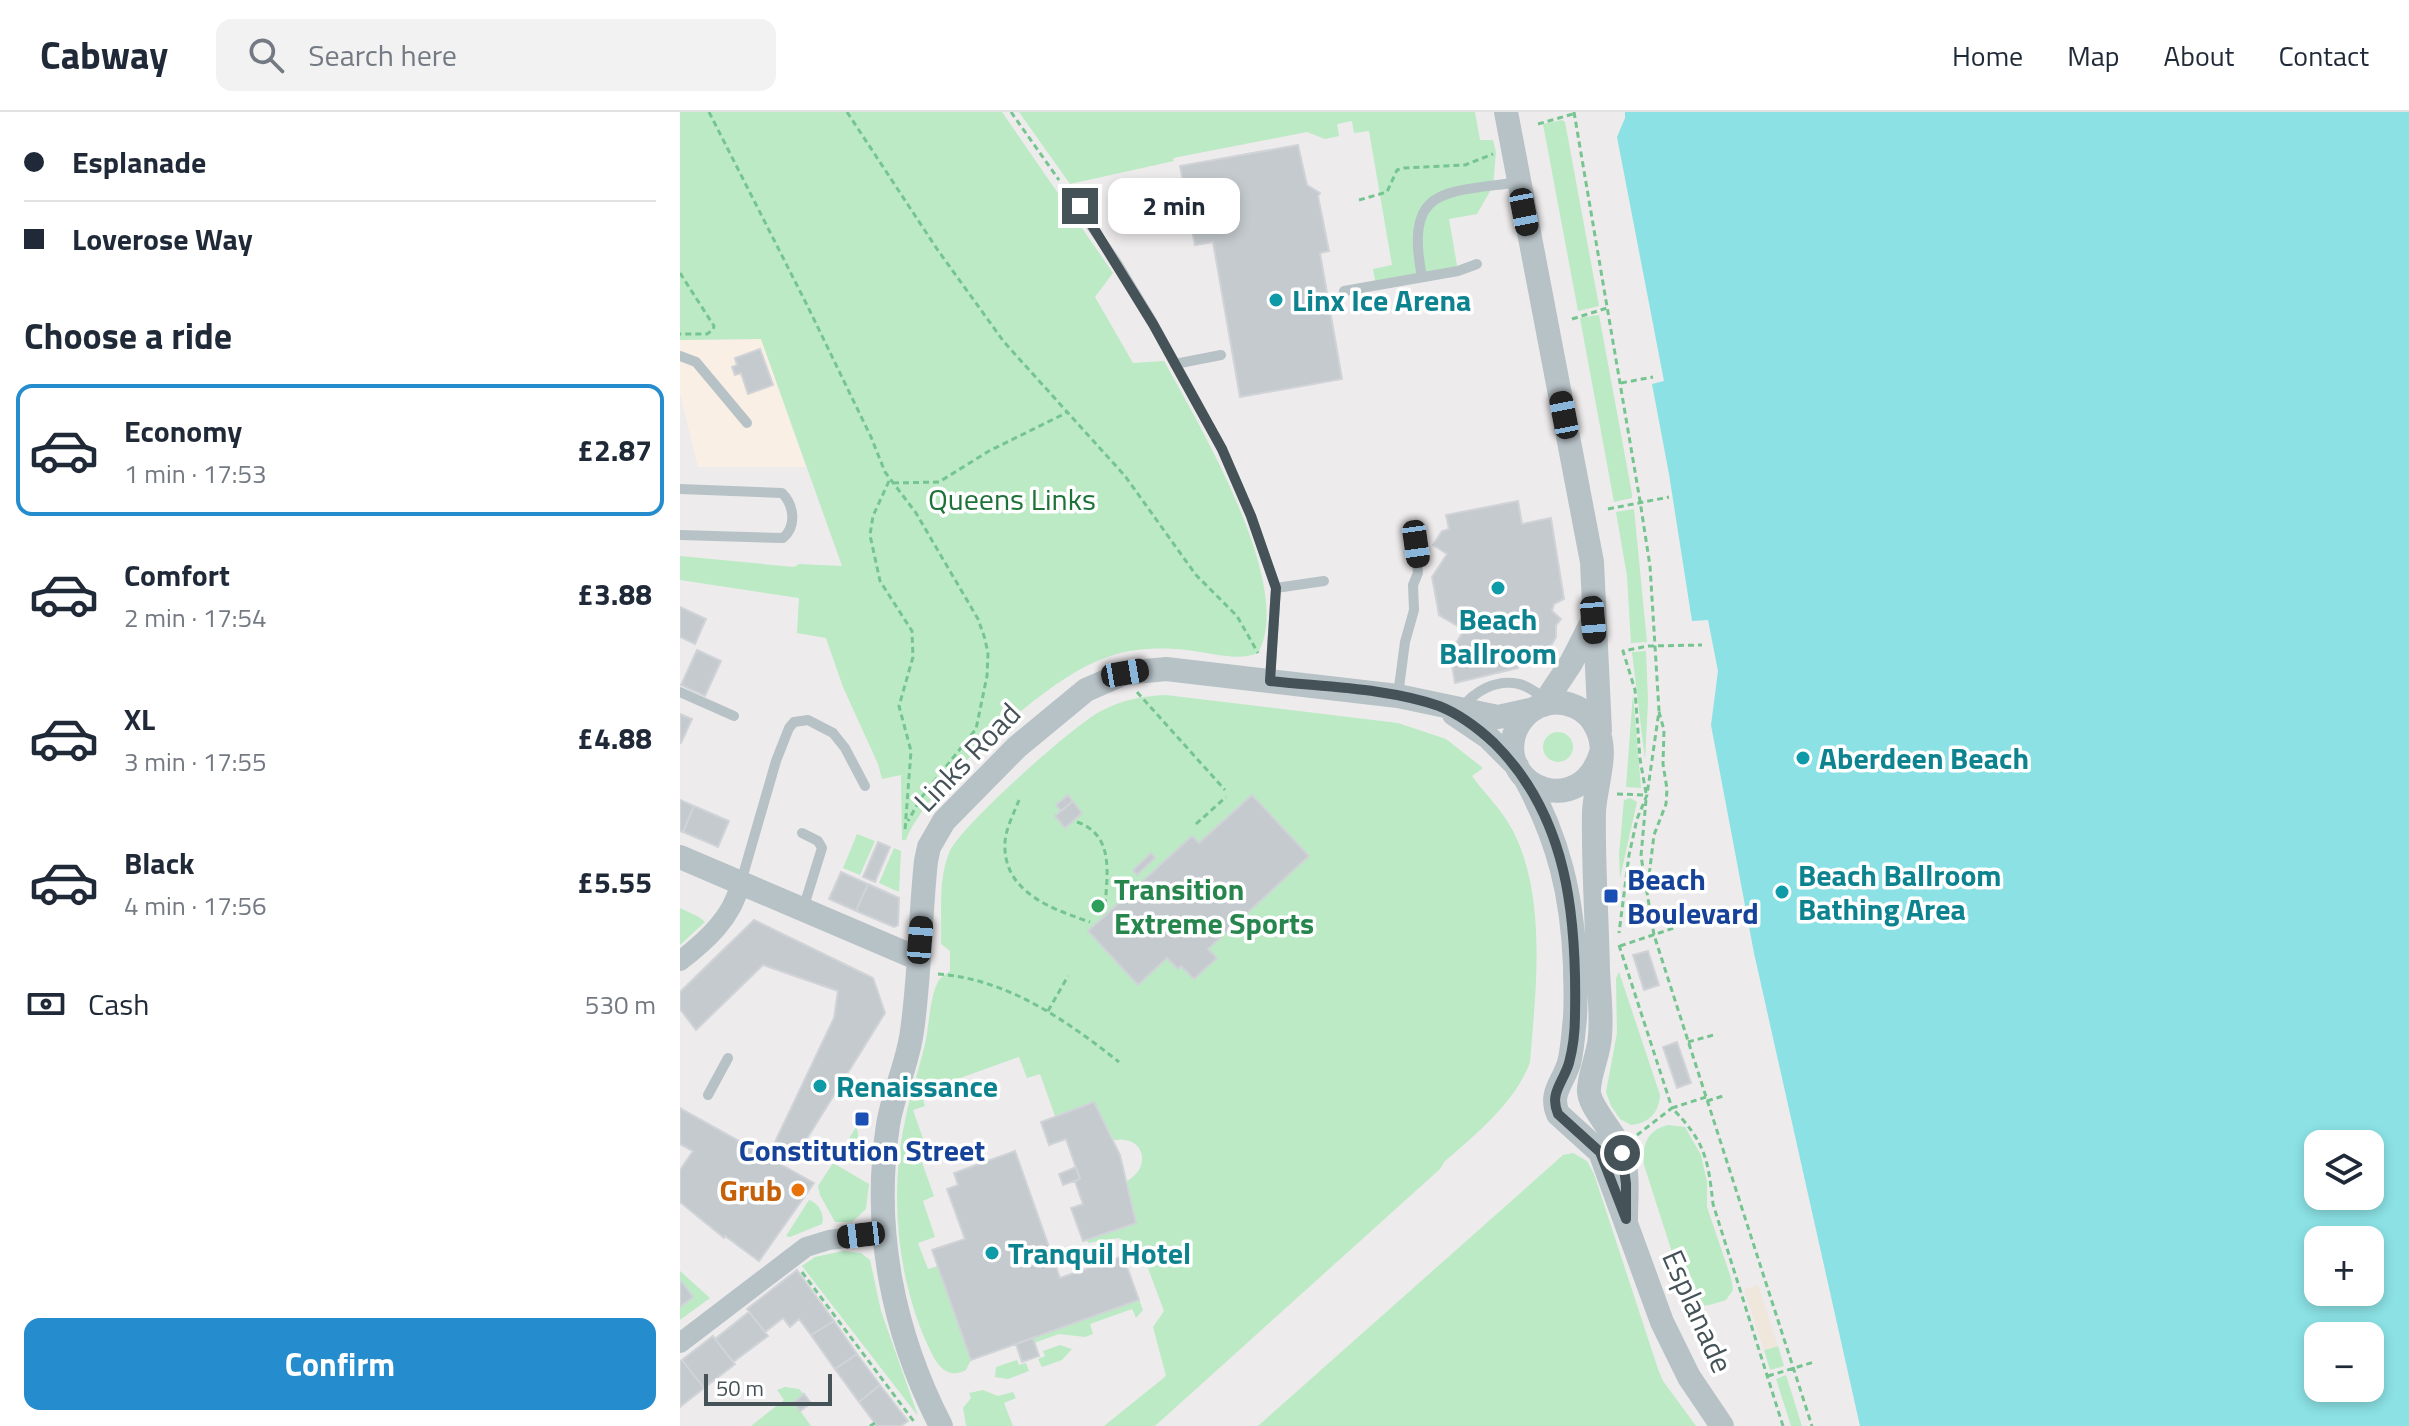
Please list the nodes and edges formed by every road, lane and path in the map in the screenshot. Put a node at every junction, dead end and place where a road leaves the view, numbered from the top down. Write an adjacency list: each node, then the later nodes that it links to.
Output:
1 (709, 112): 25 (path)
2 (847, 112): 23 (path)
3 (1011, 112): 9 (path)
4 (1506, 112): 7 (street)
5 (1574, 113): 6 (path); 15 (path)
6 (1538, 124)
7 (1512, 149): 8 (street); 10 (path)
8 (1519, 182): 13 (lane); 34 (street)
9 (1065, 189): 20 (lane)
10 (1359, 200)
11 (1477, 264): 13 (lane)
12 (680, 273): 17 (path)
13 (1422, 277): 14 (lane)
14 (1344, 291)
15 (1607, 308): 16 (path); 22 (path)
16 (1572, 319)
17 (680, 334)
18 (1221, 355): 20 (lane)
19 (680, 356): 24 (lane)
20 (1175, 364): 33 (lane)
21 (1653, 377): 22 (path)
22 (1620, 383): 28 (path)
23 (1066, 413): 25 (path); 35 (path)
24 (747, 423)
25 (891, 482): 54 (path); 57 (path)
26 (680, 489): 31 (lane)
27 (1669, 497): 28 (path)
28 (1640, 501): 29 (path); 37 (path)
29 (1608, 509)
30 (1413, 525): 41 (lane)
31 (680, 535)
32 (1324, 581): 33 (lane)
33 (1276, 588): 39 (lane)
34 (1593, 620): 42 (street); 46 (street)
35 (1253, 645)
36 (1702, 645): 37 (path)
37 (1655, 646): 44 (path); 51 (path)
38 (1121, 675): 39 (street, Links Road); 49 (path); 69 (street, Links Road)
39 (1270, 681): 41 (street, Links Road)
40 (680, 692): 45 (lane)
41 (1398, 696): 43 (street, Links Road)
42 (1545, 704): 43 (street, Links Road); 46 (street); 47 (street)
43 (1450, 709): 47 (street, Links Road)
44 (1659, 711): 51 (path); 61 (path)
45 (734, 716)
46 (1601, 745): 47 (street); 81 (street, Esplanade)
47 (1521, 772): 81 (street, Esplanade)
48 (865, 786): 60 (lane)
49 (1225, 790)
50 (1617, 794): 51 (path)
51 (1647, 795): 61 (path); 67 (path)
52 (1226, 797): 56 (path)
53 (1019, 800): 64 (path)
54 (908, 821)
55 (1077, 822): 62 (path)
56 (1196, 824)
57 (905, 830)
58 (802, 833): 63 (lane)
59 (680, 857): 60 (street)
60 (740, 884): 63 (street); 68 (street)
61 (1647, 888): 66 (path)
62 (1105, 907)
63 (802, 911): 69 (street)
64 (1090, 922)
65 (1674, 928): 66 (path)
66 (1654, 935): 67 (path); 73 (path)
67 (1619, 946): 79 (path)
68 (680, 961)
69 (918, 966): 71 (path); 82 (street, Links Road)
70 (1068, 976): 71 (path)
71 (1048, 1011): 75 (path)
72 (1717, 1034): 73 (path)
73 (1688, 1042): 78 (path)
74 (728, 1058): 76 (lane)
75 (1119, 1062)
76 (708, 1095)
77 (1723, 1096): 78 (path)
78 (1706, 1099): 79 (path); 86 (path)
79 (1672, 1108): 80 (path); 87 (path)
80 (1632, 1139)
81 (1626, 1219): 92 (street, Esplanade)
82 (884, 1233): 83 (street); 91 (street, Links Road)
83 (791, 1256): 84 (street); 90 (path)
84 (680, 1343)
85 (1814, 1362): 86 (path)
86 (1794, 1368): 87 (path); 94 (path)
87 (1767, 1376): 93 (path)
88 (875, 1423): 89 (path)
89 (870, 1426)
90 (918, 1426)
91 (941, 1426)
92 (1722, 1426)
93 (1783, 1426)
94 (1812, 1426)

